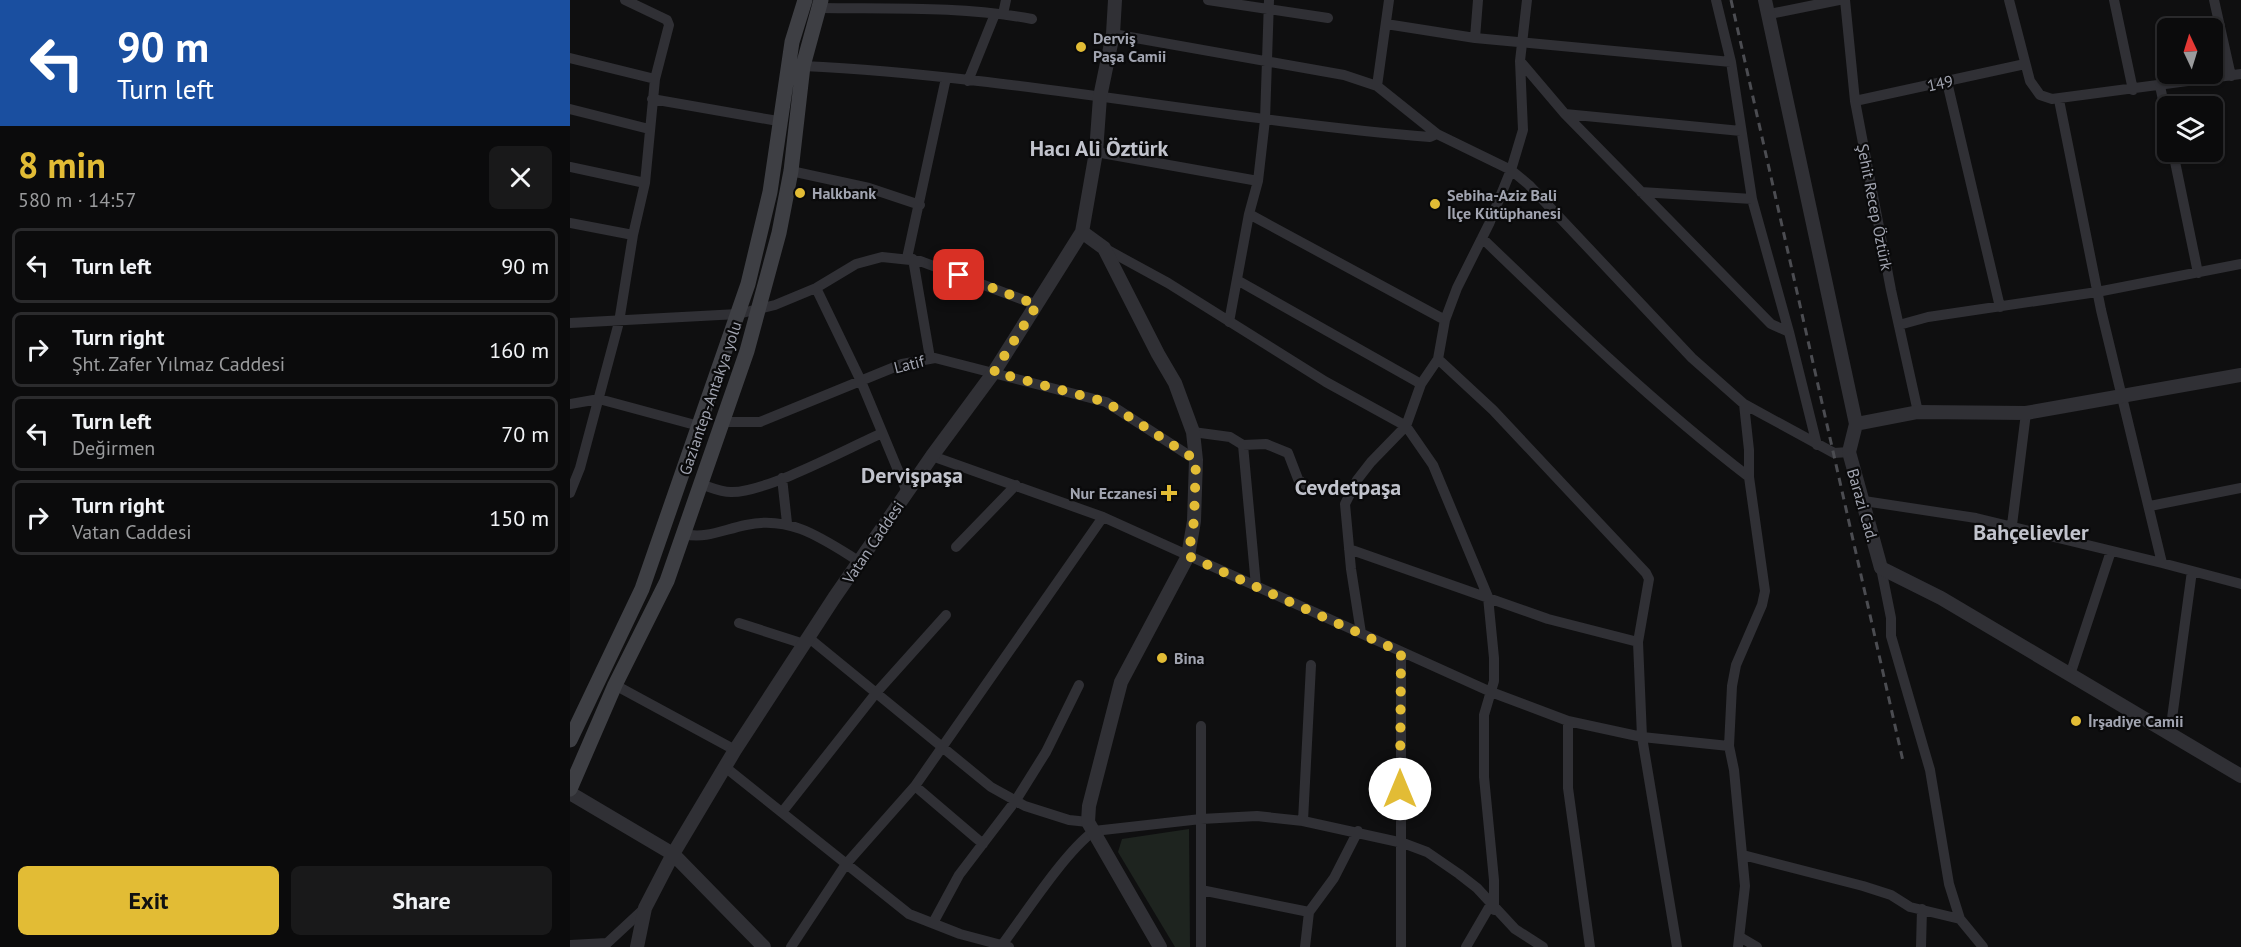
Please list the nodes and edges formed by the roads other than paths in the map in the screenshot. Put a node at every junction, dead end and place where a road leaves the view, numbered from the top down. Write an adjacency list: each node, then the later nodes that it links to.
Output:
1 (625, 0): 34 (street)
2 (805, 0): 48 (main road, Gaziantep-Antakya yolu)
3 (1006, 0): 18 (street)
4 (1115, 0): 23 (street, Vatan Caddesi)
5 (1208, 0): 17 (street)
6 (1389, 0): 22 (street)
7 (1478, 0): 24 (street)
8 (1527, 0): 25 (street)
9 (1716, 0): 29 (street)
10 (1765, 0): 19 (street, Barazi Cad.)
11 (1839, 0): 19 (street)
12 (1845, 0): 43 (street, Şehit Recep Öztürk)
13 (2009, 0): 30 (street)
14 (2114, 0): 39 (street)
15 (2214, 0): 32 (street)
16 (820, 4): 18 (street); 31 (main road, Gaziantep-Antakya yolu)
17 (1269, 5): 20 (street); 28 (street)
18 (999, 14): 21 (street); 35 (street)
19 (1770, 14): 97 (street, Barazi Cad.)
20 (1328, 18)
21 (1032, 19)
22 (1386, 24): 24 (street); 37 (street)
23 (1113, 34): 28 (street); 41 (street, Vatan Caddesi)
24 (1475, 38): 25 (street)
25 (1523, 42): 27 (street); 29 (street)
26 (570, 58): 34 (street)
27 (1520, 61): 46 (street); 55 (street)
28 (1266, 62): 37 (street); 47 (street)
29 (1731, 62): 50 (street)
30 (2025, 64): 36 (street, 149); 44 (street)
31 (803, 66): 33 (street); 56 (main road, Gaziantep-Antakya yolu)
32 (2236, 75): 38 (street)
33 (946, 78): 35 (street); 61 (street)
34 (655, 79): 42 (street)
35 (968, 81): 41 (street)
36 (1947, 82): 43 (street, 149); 75 (street)
37 (1377, 86): 51 (street)
38 (2160, 86): 39 (street); 40 (street)
39 (2133, 90): 44 (street)
40 (2162, 96)
41 (1100, 97): 47 (street); 52 (street, Vatan Caddesi)
42 (652, 99): 48 (street); 49 (street)
43 (1855, 100): 82 (street, Şehit Recep Öztürk)
44 (2059, 100): 73 (street)
45 (570, 109): 49 (street)
46 (1565, 114): 50 (street); 59 (street)
47 (1265, 120): 51 (street); 57 (street)
48 (778, 121): 77 (main road, Gaziantep-Antakya yolu)
49 (649, 129): 58 (street)
50 (1741, 131): 60 (street)
51 (1437, 134): 55 (street)
52 (1096, 152): 57 (street); 64 (street, Vatan Caddesi)
53 (2175, 162): 70 (street)
54 (570, 167): 58 (street)
55 (1511, 170): 66 (street); 93 (street)
56 (791, 171): 61 (street); 76 (main road, Gaziantep-Antakya yolu)
57 (1258, 181): 62 (street)
58 (645, 183): 65 (street)
59 (1641, 192): 60 (street); 83 (street)
60 (1752, 199): 83 (street)
61 (920, 205): 68 (street)
62 (1249, 214): 71 (street); 78 (street)
63 (570, 223): 65 (street)
64 (1082, 232): 67 (street); 74 (street, Vatan Caddesi)
65 (633, 235): 79 (street)
66 (1482, 238): 78 (street); 107 (street)
67 (1104, 249): 80 (street); 100 (street)
68 (910, 258): 72 (street); 74 (street); 84 (street)
69 (2241, 264): 70 (street)
70 (2198, 273): 73 (street)
71 (1237, 280): 80 (street); 89 (street)
72 (816, 288): 76 (street); 88 (street)
73 (2097, 292): 75 (street); 90 (street)
74 (1037, 305): 86 (street, Vatan Caddesi)
75 (2000, 306): 82 (street)
76 (759, 308): 77 (street); 96 (main road, Gaziantep-Antakya yolu)
77 (738, 314): 79 (street); 98 (main road, Gaziantep-Antakya yolu)
78 (1445, 320): 85 (street)
79 (619, 322): 81 (street); 91 (street)
80 (1229, 322): 99 (street)
81 (570, 323)
82 (1899, 325): 94 (street, Şehit Recep Öztürk)
83 (1789, 332): 103 (street)
84 (930, 358): 86 (street, Latif); 88 (street, Latif)
85 (1438, 359): 89 (street); 136 (street)
86 (994, 372): 105 (street, Vatan Caddesi); 106 (street, Latif)
87 (2241, 375): 90 (street)
88 (860, 379): 96 (street, Latif); 101 (street)
89 (1421, 384): 99 (street)
90 (2124, 397): 95 (street); 116 (street)
91 (599, 399): 92 (street); 98 (street); 114 (street)
92 (570, 404)
93 (1744, 404): 103 (street); 107 (street)
94 (1918, 412): 95 (street); 97 (street)
95 (2026, 413): 119 (street)
96 (722, 422): 109 (main road, Gaziantep-Antakya yolu)
97 (1856, 424): 104 (street, Barazi Cad.)
98 (699, 426): 148 (main road, Gaziantep-Antakya yolu)
99 (1406, 426): 122 (street); 131 (street)
100 (1192, 432): 102 (street); 106 (street)
101 (882, 433): 108 (street); 113 (street)
102 (1243, 444): 111 (street); 130 (street)
103 (1817, 445): 104 (street)
104 (1849, 452): 115 (street, Barazi Cad.)
105 (932, 456): 110 (street); 113 (street, Vatan Caddesi)
106 (1196, 460): 124 (street)
107 (1749, 477): 150 (street)
108 (782, 478): 109 (street); 118 (street)
109 (700, 484): 120 (main road, Gaziantep-Antakya yolu)
110 (1016, 485): 117 (street); 121 (street)
111 (1305, 485)
112 (2241, 488): 116 (street)
113 (907, 492): 125 (street, Vatan Caddesi)
114 (570, 493)
115 (1863, 501): 119 (street); 127 (street, Barazi Cad.)
116 (2150, 506): 126 (street)
117 (1103, 518): 124 (street); 149 (street)
118 (787, 523): 120 (street); 125 (street)
119 (2012, 525): 123 (street)
120 (683, 534): 140 (main road, Gaziantep-Antakya yolu)
121 (956, 547)
122 (1349, 549): 131 (street); 134 (street)
123 (2111, 550): 126 (street); 139 (street)
124 (1188, 556): 130 (street); 160 (street)
125 (860, 562): 135 (street, Vatan Caddesi)
126 (2162, 563): 128 (street)
127 (1881, 568): 139 (street); 172 (street)
128 (2192, 571): 129 (street); 146 (street)
129 (2241, 584)
130 (1256, 586): 134 (street)
131 (1488, 597): 136 (street); 142 (street)
132 (946, 615): 143 (street)
133 (739, 623): 135 (street)
134 (1361, 633): 137 (street)
135 (806, 641): 143 (street); 151 (street, Vatan Caddesi)
136 (1638, 642): 147 (street)
137 (1401, 652): 142 (street); 162 (street)
138 (1311, 665): 159 (street)
139 (2070, 675): 146 (street)
140 (615, 685): 151 (street); 155 (main road, Gaziantep-Antakya yolu)
141 (1079, 685): 156 (street)
142 (1491, 692): 144 (street); 168 (street)
143 (876, 693): 149 (street); 157 (street)
144 (1568, 721): 147 (street); 189 (street)
145 (1201, 726): 158 (street)
146 (2170, 733): 153 (street)
147 (1642, 737): 150 (street); 190 (street)
148 (570, 740)
149 (944, 746): 154 (street); 156 (street)
150 (1729, 746): 165 (street)
151 (735, 750): 152 (street, Vatan Caddesi)
152 (725, 767): 157 (street); 164 (street, Vatan Caddesi)
153 (2241, 776)
154 (915, 786): 163 (street); 166 (street)
155 (570, 791): 164 (street)
156 (1016, 800): 160 (street); 163 (street)
157 (783, 811): 166 (street)
158 (1202, 819): 159 (street); 160 (street); 167 (street)
159 (1304, 821): 161 (street)
160 (1091, 827): 179 (street); 183 (street)
161 (1358, 831): 162 (street); 171 (street)
162 (1403, 843): 168 (street); 186 (street)
163 (983, 844): 173 (street)
164 (673, 854): 169 (street, Vatan Caddesi); 180 (street)
165 (1743, 855): 170 (street); 175 (street)
166 (846, 864): 173 (street); 181 (street)
167 (1201, 890): 171 (street); 184 (street)
168 (1493, 907): 187 (street); 188 (street)
169 (645, 908): 176 (street, Vatan Caddesi); 178 (street)
170 (1922, 909): 172 (street); 192 (street)
171 (1309, 912): 185 (street)
172 (1960, 919): 193 (street)
173 (933, 923): 174 (street)
174 (960, 934): 179 (street); 182 (street)
175 (1739, 942): 191 (street)
176 (640, 944)
177 (570, 945): 178 (street)
178 (605, 945)
179 (1006, 946)
180 (764, 947)
181 (791, 947)
182 (959, 947)
183 (1160, 947)
184 (1201, 947)
185 (1305, 947)
186 (1401, 947)
187 (1466, 947)
188 (1543, 947)
189 (1590, 947)
190 (1677, 947)
191 (1757, 947)
192 (1921, 947)
193 (1983, 947)

